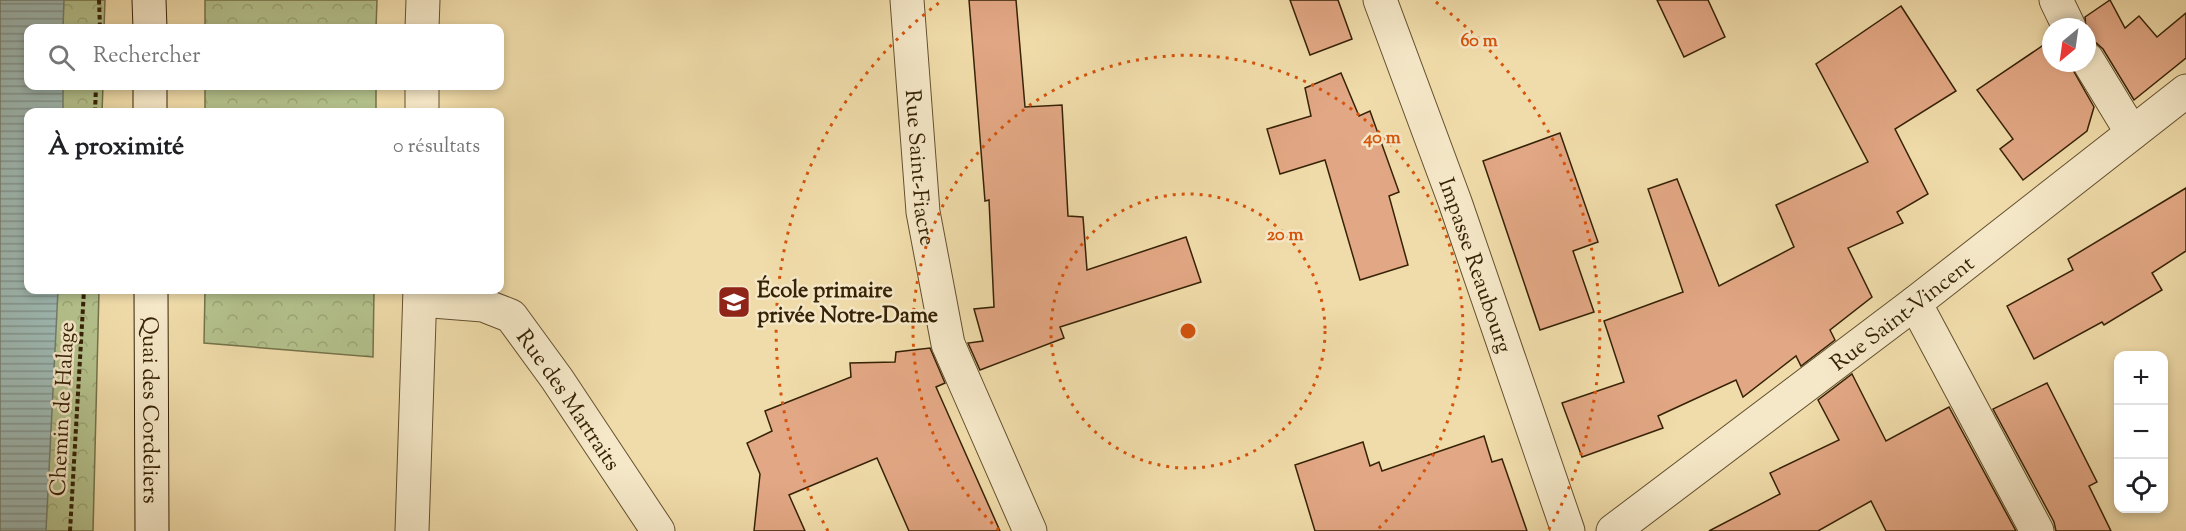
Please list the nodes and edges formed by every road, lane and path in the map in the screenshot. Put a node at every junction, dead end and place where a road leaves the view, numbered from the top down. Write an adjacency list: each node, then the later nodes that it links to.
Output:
1 (99, 0): 8 (path)
2 (150, 0): 9 (street)
3 (423, 0): 10 (street)
4 (907, 0): 28 (street, Rue Saint-Fiacre)
5 (1380, 0): 29 (street, Impasse Reaubourg)
6 (2056, 0): 7 (street)
7 (2065, 18)
8 (100, 24)
9 (150, 24)
10 (422, 24)
11 (2095, 72): 19 (street)
12 (96, 90): 16 (path)
13 (150, 90): 17 (street)
14 (422, 90): 18 (street)
15 (2186, 91): 19 (street, Rue Saint-Vincent)
16 (95, 108)
17 (150, 108)
18 (422, 108)
19 (2132, 133): 23 (street, Rue Saint-Vincent)
20 (84, 294): 24 (path, Chemin de Halage)
21 (151, 294): 25 (street, Quai des Cordeliers)
22 (420, 295): 26 (street); 27 (street, Rue des Martraits)
23 (1915, 303): 30 (street, Rue Saint-Vincent); 31 (street)
24 (70, 531)
25 (152, 531)
26 (412, 531)
27 (658, 531)
28 (1030, 531)
29 (1568, 531)
30 (1613, 531)
31 (2037, 531)

